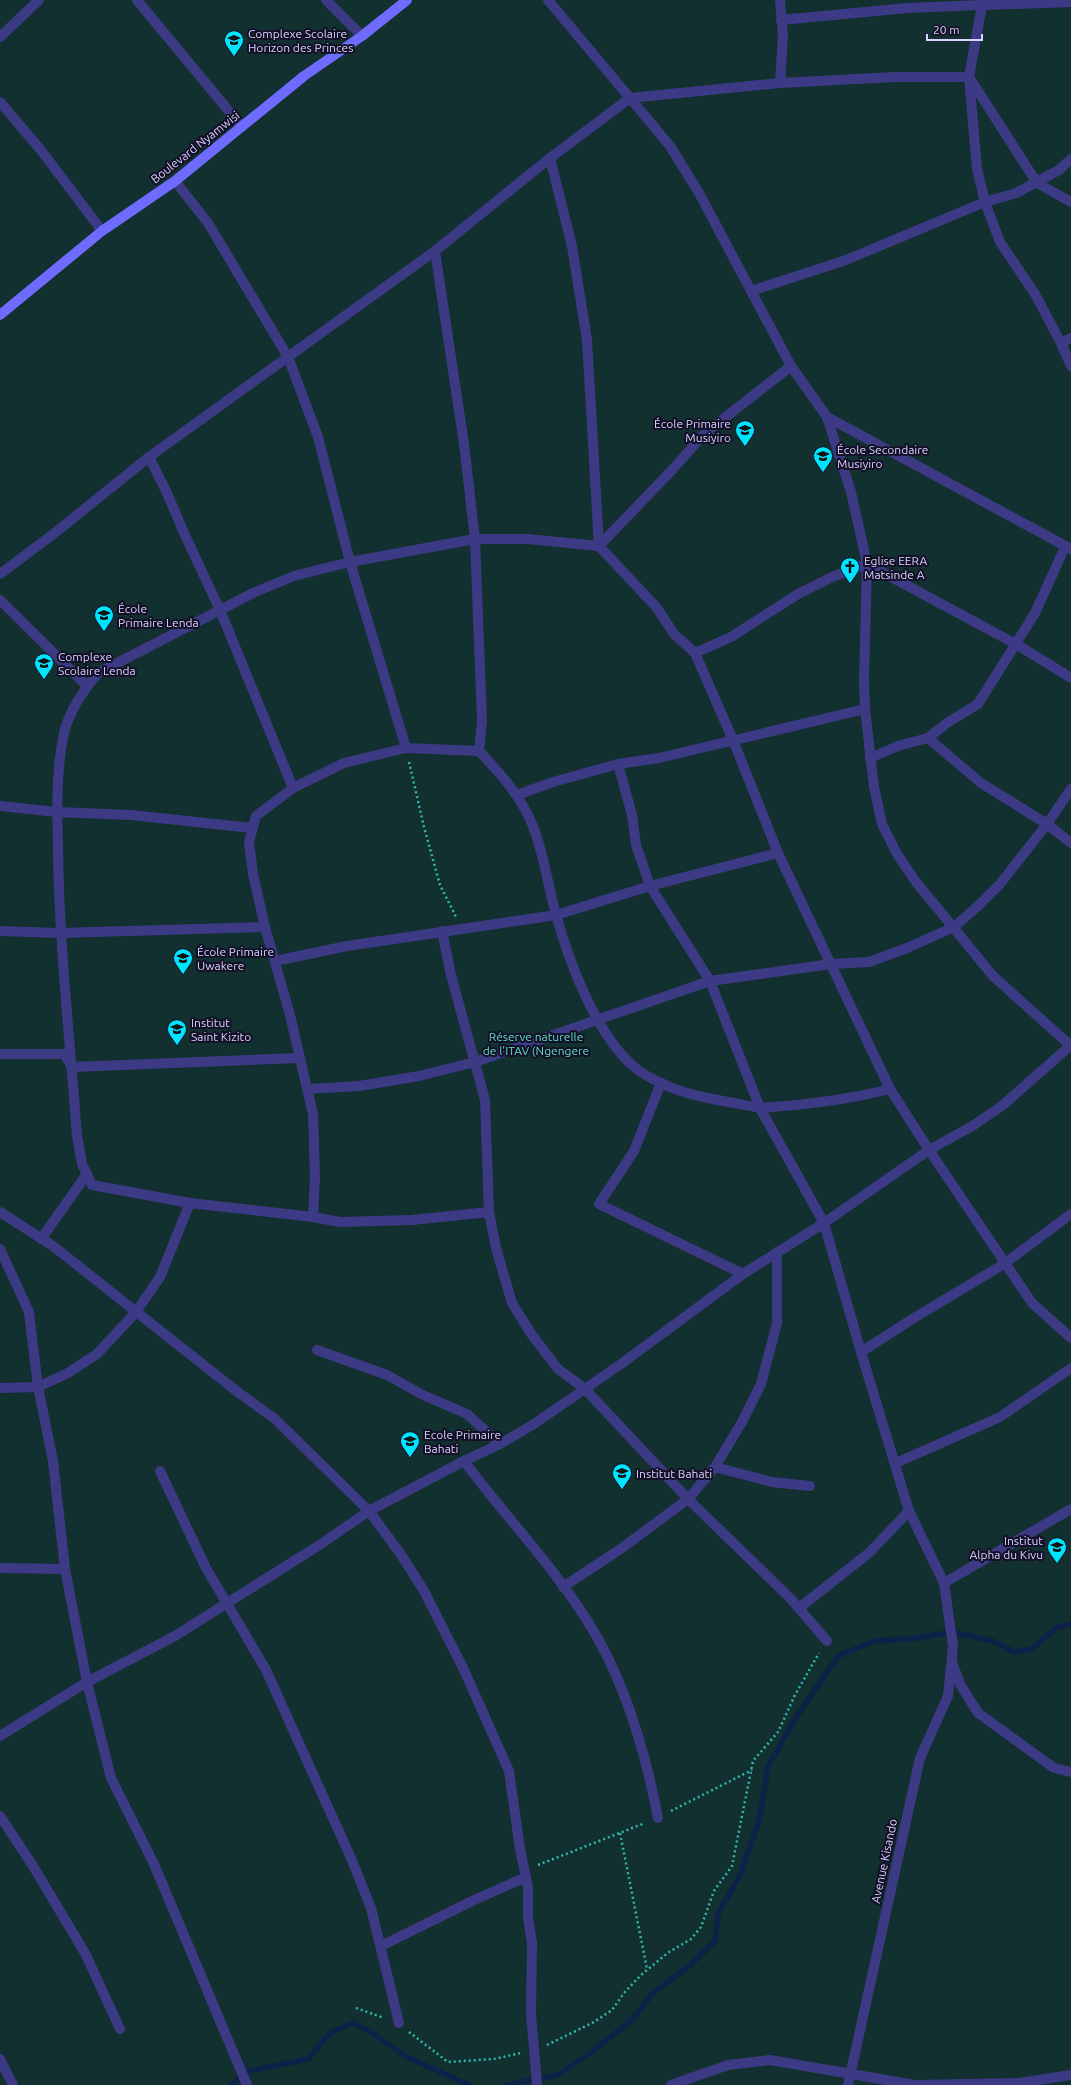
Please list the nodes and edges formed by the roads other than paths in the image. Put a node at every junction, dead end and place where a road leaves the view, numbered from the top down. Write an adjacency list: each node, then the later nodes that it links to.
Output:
1 (39, 0): 10 (street)
2 (137, 0): 16 (street)
3 (326, 0): 11 (street)
4 (407, 0): 11 (main road, Boulevard Nyamwisi)
5 (548, 0): 14 (street)
6 (780, 0): 9 (street)
7 (983, 2): 8 (street); 9 (street); 12 (street)
8 (1071, 2)
9 (781, 20): 13 (street)
10 (0, 36)
11 (362, 36): 16 (main road, Boulevard Nyamwisi)
12 (969, 77): 13 (street); 20 (street); 21 (street)
13 (780, 83): 14 (street)
14 (630, 98): 17 (street); 25 (street)
15 (0, 102): 23 (street)
16 (242, 127): 19 (main road, Boulevard Nyamwisi)
17 (550, 158): 24 (street); 35 (street)
18 (1071, 159): 20 (street)
19 (175, 181): 23 (main road, Boulevard Nyamwisi); 29 (street)
20 (1037, 183): 21 (street); 22 (street)
21 (985, 202): 25 (street); 28 (street)
22 (1071, 202)
23 (102, 231): 26 (main road, Boulevard Nyamwisi)
24 (435, 251): 29 (street); 34 (street)
25 (750, 291): 30 (street)
26 (0, 315)
27 (1071, 338): 28 (street)
28 (1061, 343): 31 (street)
29 (288, 357): 33 (street); 37 (street)
30 (791, 366): 32 (street); 35 (street)
31 (1071, 366)
32 (827, 417): 36 (street); 38 (street)
33 (149, 458): 39 (street); 41 (street)
34 (475, 539): 35 (street); 37 (street); 50 (street)
35 (599, 546): 43 (street)
36 (1068, 548): 42 (street)
37 (350, 562): 41 (street); 49 (street)
38 (867, 564): 42 (street); 43 (street); 46 (street)
39 (0, 574)
40 (0, 600): 45 (street)
41 (220, 610): 45 (street); 53 (street)
42 (1016, 644): 44 (street); 47 (street)
43 (695, 653): 48 (street)
44 (1071, 678)
45 (87, 686): 57 (street)
46 (865, 709): 48 (street); 51 (street)
47 (928, 738): 51 (street); 58 (street)
48 (733, 740): 52 (street); 61 (street)
49 (406, 748): 50 (street); 53 (street)
50 (479, 751): 55 (street)
51 (870, 758): 65 (street)
52 (618, 764): 55 (street); 62 (street, Avenue Kisando)
53 (293, 788): 59 (street)
54 (1071, 789): 58 (street)
55 (517, 795): 63 (street)
56 (0, 806): 57 (street)
57 (57, 812): 59 (street); 68 (street)
58 (1047, 824): 60 (street); 65 (street)
59 (252, 828): 64 (street)
60 (1071, 843)
61 (778, 853): 62 (street); 70 (street)
62 (650, 886): 63 (street); 71 (street, Avenue Kisando)
63 (556, 915): 67 (street); 72 (street)
64 (265, 927): 68 (street); 69 (street)
65 (954, 927): 70 (street); 73 (street)
66 (0, 931): 68 (street)
67 (442, 931): 69 (street); 76 (street)
68 (60, 932): 77 (street)
69 (275, 961): 75 (street)
70 (831, 964): 71 (street); 80 (street)
71 (710, 981): 72 (street); 81 (street, Avenue Kisando)
72 (597, 1019): 76 (street); 78 (street)
73 (1071, 1046): 82 (street)
74 (0, 1054): 77 (street)
75 (299, 1058): 77 (street); 79 (street)
76 (475, 1062): 79 (street); 86 (street)
77 (72, 1067): 83 (street)
78 (661, 1084): 81 (street); 94 (street)
79 (309, 1089): 88 (street)
80 (890, 1089): 81 (street); 82 (street)
81 (760, 1108): 89 (street, Avenue Kisando)
82 (929, 1150): 89 (street); 93 (street)
83 (87, 1174): 84 (street); 90 (street)
84 (190, 1203): 88 (street); 95 (street)
85 (0, 1212): 90 (street)
86 (489, 1212): 88 (street); 102 (street)
87 (1071, 1214): 93 (street)
88 (313, 1217)
89 (824, 1223): 92 (street); 98 (street, Avenue Kisando)
90 (41, 1239): 95 (street)
91 (0, 1249): 100 (street)
92 (777, 1252): 94 (street); 106 (street)
93 (1004, 1264): 96 (street); 98 (street)
94 (743, 1274): 102 (street)
95 (136, 1312): 100 (street); 111 (street)
96 (1071, 1338)
97 (317, 1350): 103 (street)
98 (861, 1352): 105 (street, Avenue Kisando)
99 (1071, 1368): 105 (street)
100 (38, 1387): 101 (street); 114 (street)
101 (0, 1388)
102 (584, 1388): 103 (street); 109 (street)
103 (500, 1444): 104 (street)
104 (464, 1461): 111 (street); 116 (street)
105 (896, 1463): 112 (street, Avenue Kisando)
106 (715, 1466): 108 (street); 109 (street)
107 (160, 1471): 117 (street)
108 (810, 1486)
109 (688, 1499): 116 (street); 118 (street)
110 (1071, 1509): 115 (street)
111 (370, 1511): 117 (street); 126 (street)
112 (909, 1511): 115 (street, Avenue Kisando); 118 (street)
113 (0, 1568): 114 (street)
114 (65, 1569): 121 (street)
115 (944, 1583): 120 (street, Avenue Kisando)
116 (563, 1587): 125 (street)
117 (226, 1605): 121 (street); 127 (street)
118 (799, 1608): 119 (street)
119 (827, 1641)
120 (951, 1660): 123 (street); 131 (street, Avenue Kisando)
121 (87, 1682): 122 (street); 134 (street)
122 (0, 1736)
123 (1071, 1772)
124 (0, 1816): 129 (street)
125 (658, 1818)
126 (525, 1874): 127 (street); 135 (street)
127 (381, 1946): 128 (street)
128 (399, 2023)
129 (120, 2029)
130 (0, 2059): 133 (street)
131 (851, 2074): 132 (street); 136 (street); 137 (street, Avenue Kisando)
132 (1071, 2075)
133 (13, 2085)
134 (247, 2085)
135 (537, 2085)
136 (672, 2085)
137 (848, 2085)

